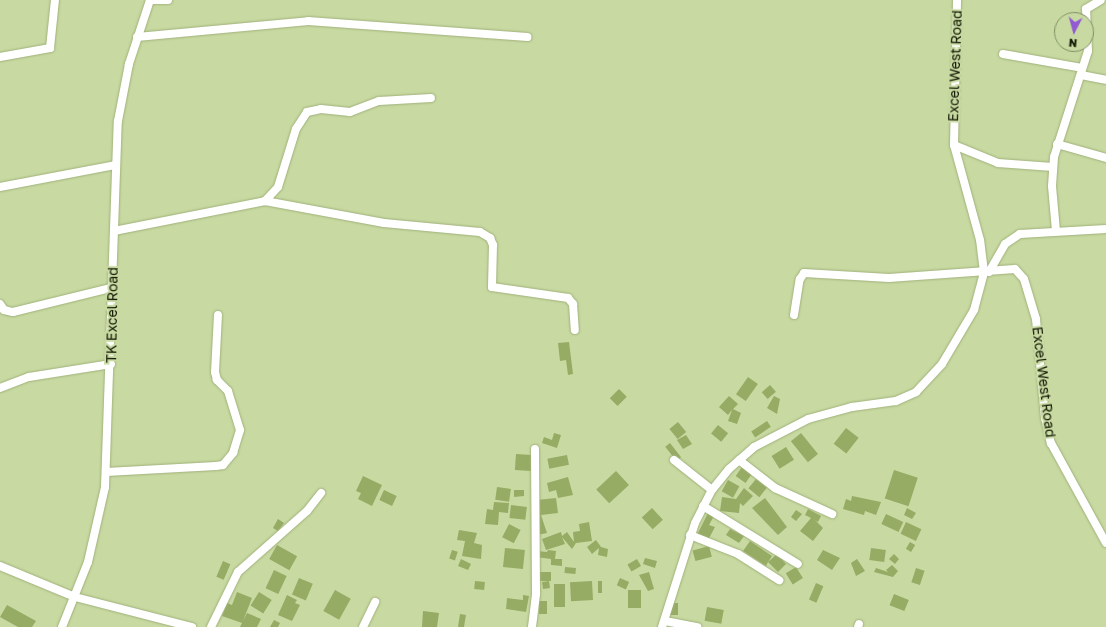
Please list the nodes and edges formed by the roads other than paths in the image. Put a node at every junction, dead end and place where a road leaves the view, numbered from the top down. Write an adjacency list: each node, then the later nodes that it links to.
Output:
1 (55, 0): 9 (street)
2 (150, 0): 3 (street); 6 (street, TK Excel Road)
3 (168, 0)
4 (957, 0): 14 (street, Excel West Road)
5 (1101, 0): 10 (street)
6 (137, 37): 7 (street); 16 (street, TK Excel Road)
7 (527, 37)
8 (1003, 54): 10 (street)
9 (0, 57)
10 (1081, 71): 11 (street); 13 (street)
11 (1106, 80)
12 (431, 98): 19 (street)
13 (1057, 144): 15 (street); 17 (street)
14 (954, 145): 17 (street); 23 (street, Excel West Road)
15 (1106, 158)
16 (115, 165): 18 (street); 21 (street, TK Excel Road)
17 (1053, 168): 22 (street)
18 (0, 187)
19 (265, 201): 21 (street); 28 (street)
20 (1106, 229): 22 (street)
21 (114, 231): 24 (street, TK Excel Road)
22 (1056, 231): 23 (street)
23 (987, 272): 26 (street); 33 (street, Excel West Road); 40 (street, Excel West Road)
24 (112, 288): 25 (street); 29 (street, TK Excel Road)
25 (0, 304)
26 (794, 314)
27 (218, 315): 34 (street)
28 (575, 330)
29 (111, 364): 30 (street); 34 (street, TK Excel Road)
30 (0, 388)
31 (534, 449): 52 (street)
32 (674, 460): 35 (street)
33 (739, 460): 35 (street, Excel West Road); 38 (street)
34 (106, 472): 44 (street, TK Excel Road)
35 (712, 490): 37 (street, Excel West Road)
36 (321, 493): 50 (street)
37 (703, 506): 39 (street, Excel West Road); 41 (street)
38 (832, 514)
39 (690, 535): 43 (street); 47 (street, Excel West Road)
40 (1106, 543)
41 (798, 564)
42 (0, 566): 44 (street)
43 (779, 580)
44 (75, 597): 46 (street); 48 (street, TK Excel Road)
45 (376, 602): 51 (street)
46 (161, 624): 49 (street)
47 (664, 624): 53 (street)
48 (62, 627)
49 (192, 627)
50 (212, 627)
51 (363, 627)
52 (532, 627)
53 (697, 627)

